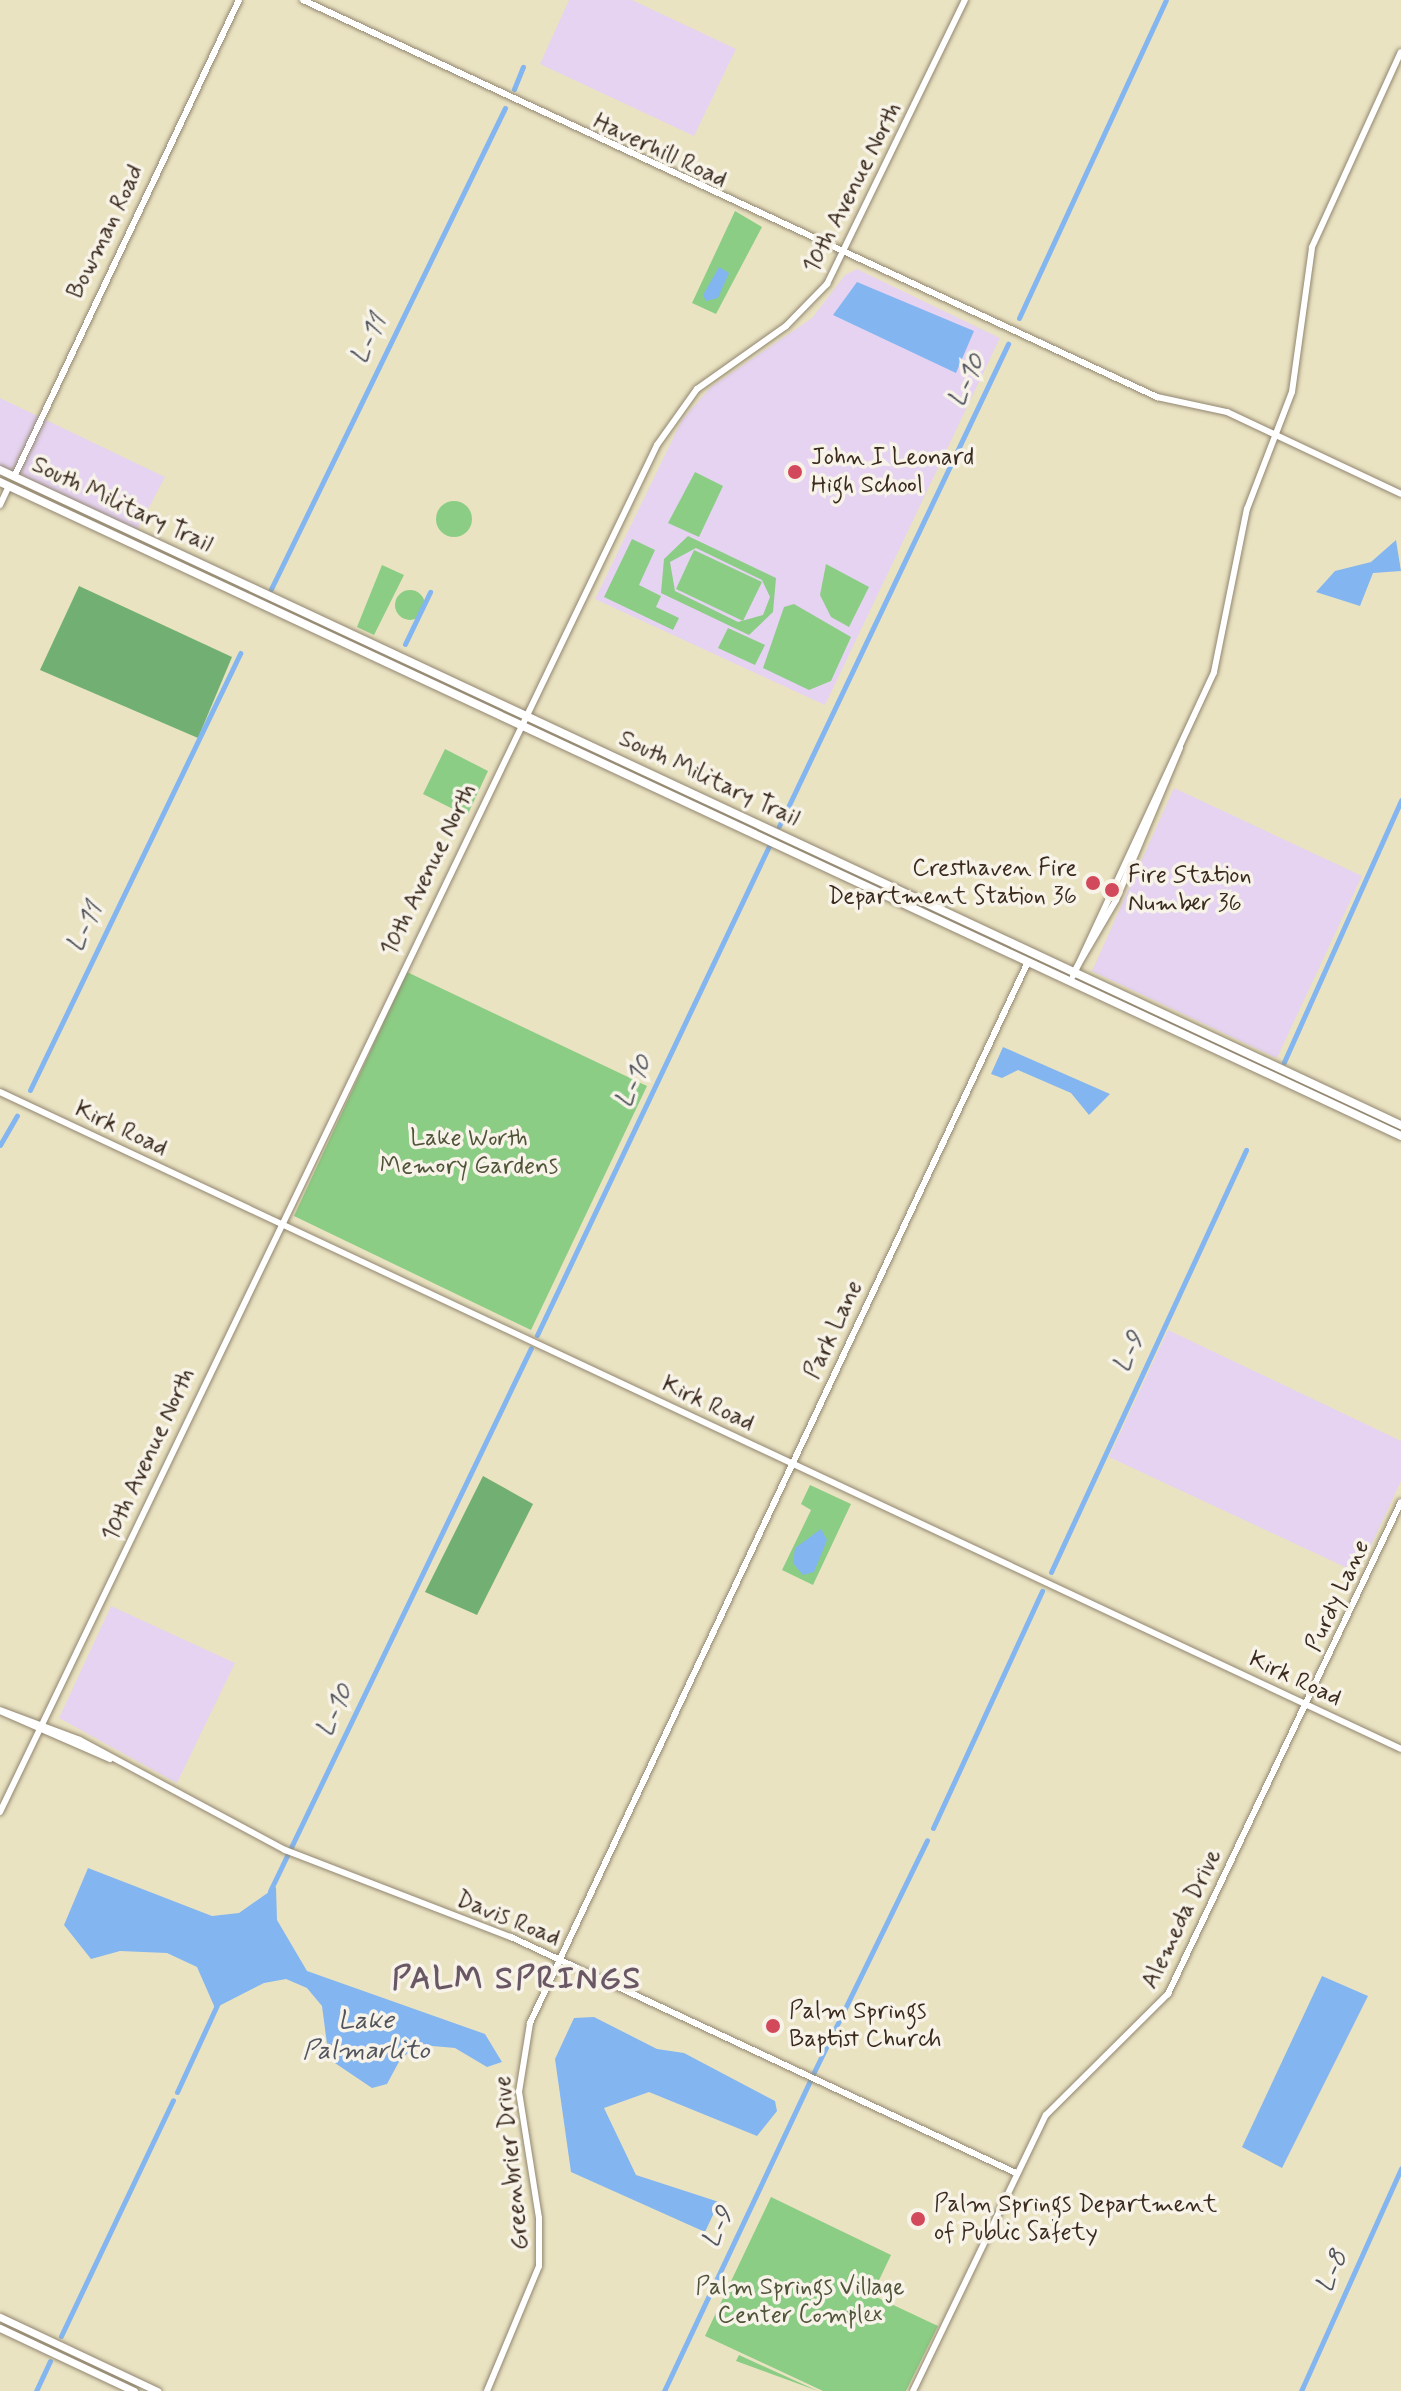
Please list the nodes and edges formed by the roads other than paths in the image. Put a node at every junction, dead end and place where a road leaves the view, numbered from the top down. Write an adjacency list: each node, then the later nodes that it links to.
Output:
1 (303, 0): 5 (street, Haverhill Road)
2 (965, 0): 5 (street, 10th Avenue North)
3 (238, 2): 8 (street, Bowman Road)
4 (1401, 52): 6 (street)
5 (844, 256): 6 (street, Haverhill Road); 17 (street, 10th Avenue North)
6 (1276, 435): 10 (street, Haverhill Road); 23 (street)
7 (0, 473): 8 (main road, South Military Trail)
8 (14, 477): 11 (main road, South Military Trail)
9 (5, 484): 11 (main road); 12 (street); 13 (main road, South Military Trail)
10 (1401, 494)
11 (67, 501): 14 (main road, South Military Trail)
12 (0, 505)
13 (96, 527): 14 (main road); 15 (main road, South Military Trail)
14 (145, 538): 16 (main road, South Military Trail)
15 (140, 547): 16 (main road); 17 (main road, South Military Trail)
16 (178, 553): 17 (main road, South Military Trail)
17 (521, 719): 18 (main road, South Military Trail); 19 (main road, South Military Trail); 34 (street, 10th Avenue North)
18 (743, 829): 19 (main road); 21 (main road, South Military Trail)
19 (803, 845): 20 (main road, South Military Trail)
20 (956, 917): 21 (main road); 23 (main road, South Military Trail)
21 (943, 921): 22 (main road, South Military Trail)
22 (1028, 962): 24 (main road, South Military Trail); 35 (street, Park Lane)
23 (1074, 972): 24 (street); 25 (main road, South Military Trail)
24 (1071, 982): 26 (main road, South Military Trail)
25 (1218, 1038): 26 (main road); 27 (main road, South Military Trail)
26 (1203, 1043): 28 (main road, South Military Trail)
27 (1318, 1086): 28 (main road); 30 (main road, South Military Trail)
28 (1299, 1088): 31 (main road, South Military Trail)
29 (0, 1092): 34 (street, Kirk Road)
30 (1341, 1096): 31 (main road); 32 (main road, South Military Trail)
31 (1324, 1100): 33 (main road, South Military Trail)
32 (1401, 1125)
33 (1401, 1136)
34 (279, 1223): 35 (street, Kirk Road); 40 (street, 10th Avenue North)
35 (791, 1463): 37 (street, Kirk Road); 39 (street, Park Lane)
36 (1401, 1502): 37 (street, Purdy Lane)
37 (1307, 1705): 42 (street, Kirk Road); 46 (street, Alemeda Drive)
38 (0, 1710): 40 (street, Davis Road); 41 (street, Davis Road)
39 (675, 1715): 45 (street, Greenbrier Drive)
40 (43, 1722): 41 (street, 10th Avenue North); 43 (street, Davis Road)
41 (39, 1730): 43 (street, Davis Road); 44 (street, 10th Avenue North)
42 (1401, 1749)
43 (116, 1761): 45 (street, Davis Road)
44 (0, 1812)
45 (559, 1959): 46 (street, Davis Road); 54 (street, Greenbrier Drive)
46 (1016, 2173): 55 (street, Alemeda Drive)
47 (0, 2317): 48 (main road)
48 (22, 2327): 49 (main road); 50 (main road)
49 (4, 2330): 51 (main road)
50 (36, 2333): 51 (main road); 53 (main road)
51 (19, 2337): 52 (main road)
52 (134, 2391)
53 (157, 2391)
54 (487, 2391)
55 (913, 2391)

